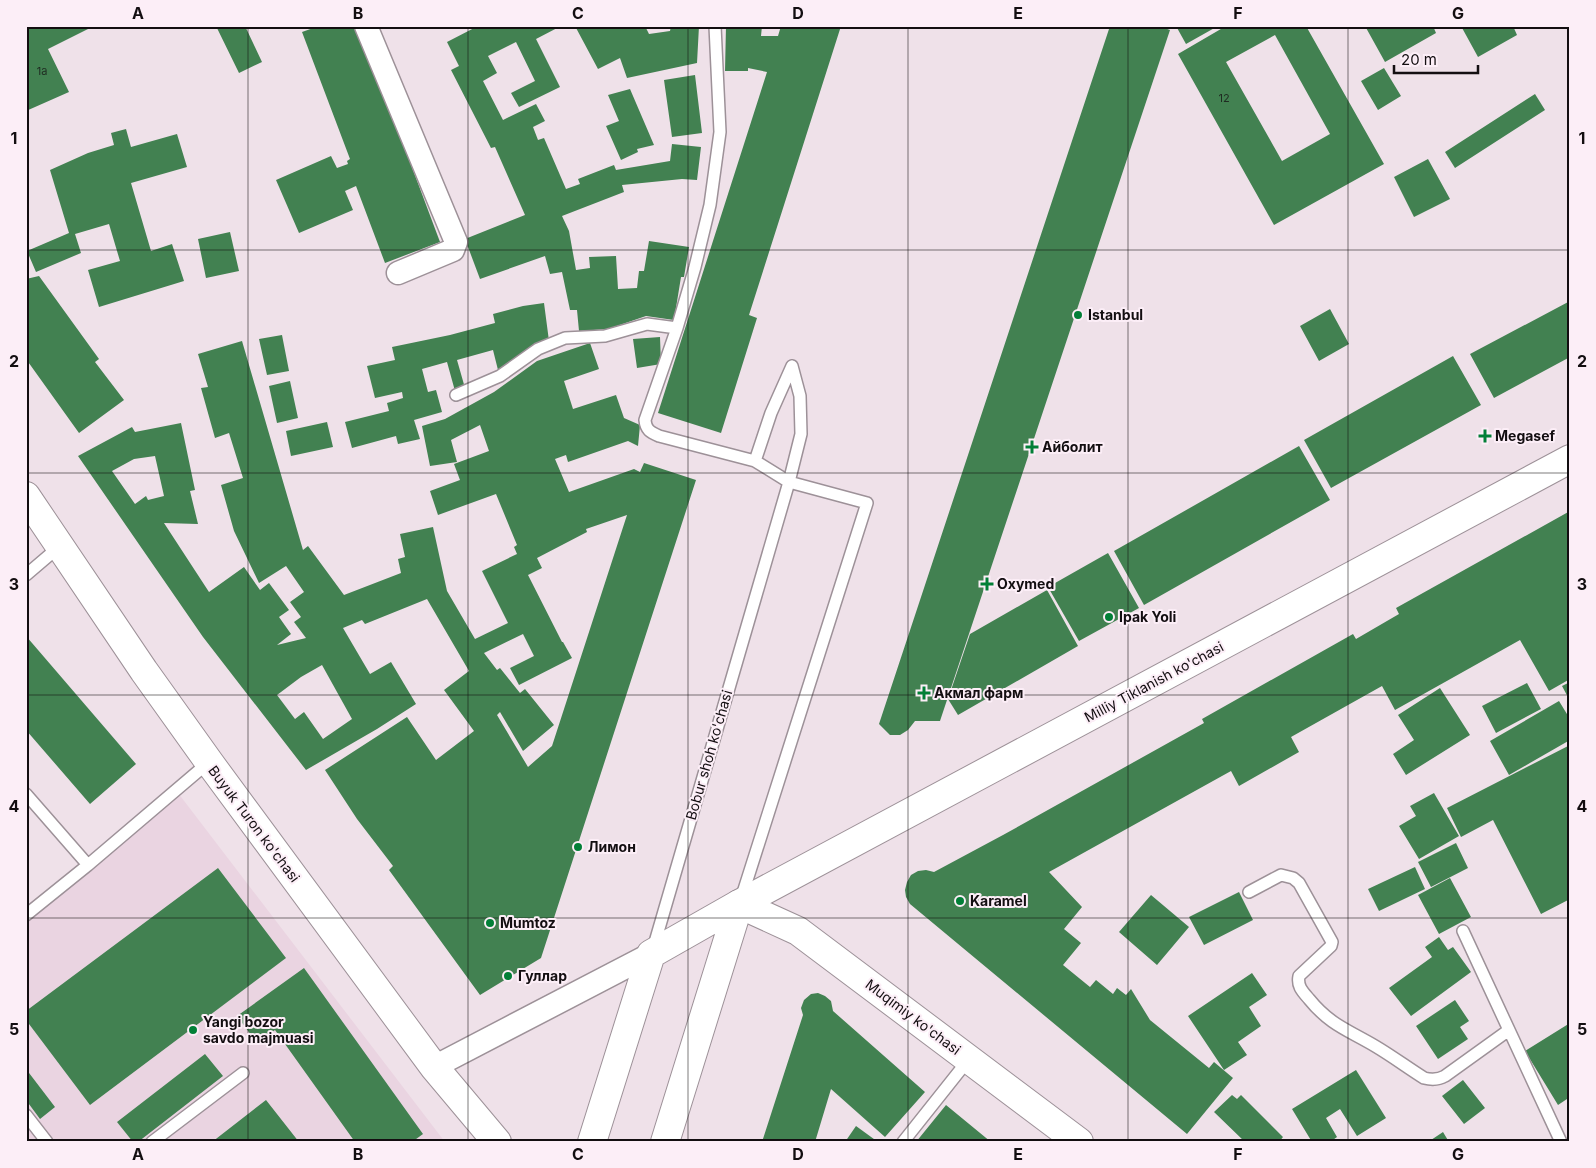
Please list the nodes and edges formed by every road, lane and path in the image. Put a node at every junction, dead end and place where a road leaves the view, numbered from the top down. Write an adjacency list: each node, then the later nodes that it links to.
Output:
1 (366, 26): 3 (street)
2 (715, 26): 4 (lane)
3 (398, 273)
4 (677, 328): 5 (lane); 7 (lane)
5 (456, 395)
6 (1570, 459): 16 (street, Milliy Tiklanish ko'chasi)
7 (756, 461): 8 (lane); 8 (lane, Bobur shoh ko'chasi)
8 (789, 482): 16 (lane); 19 (lane, Bobur shoh ko'chasi)
9 (26, 496): 10 (street, Buyuk Turon ko'chasi)
10 (60, 546): 11 (lane); 12 (street, Buyuk Turon ko'chasi)
11 (26, 575)
12 (209, 762): 14 (lane); 22 (street, Buyuk Turon ko'chasi)
13 (26, 794): 14 (lane)
14 (88, 865): 17 (lane)
15 (1249, 892): 20 (lane)
16 (739, 904): 19 (street, Milliy Tiklanish ko'chasi); 21 (street, Muqimiy ko'chasi); 29 (street)
17 (26, 915)
18 (1463, 931): 20 (lane)
19 (651, 954): 22 (street); 28 (street, Bobur shoh ko'chasi)
20 (1509, 1030): 32 (lane)
21 (970, 1059): 30 (lane); 31 (street, Muqimiy ko'chasi)
22 (434, 1067): 27 (street, Buyuk Turon ko'chasi)
23 (243, 1073): 26 (lane)
24 (26, 1115): 25 (lane)
25 (47, 1142)
26 (152, 1142)
27 (497, 1142)
28 (592, 1142)
29 (665, 1142)
30 (903, 1142)
31 (1079, 1142)
32 (1560, 1142)

